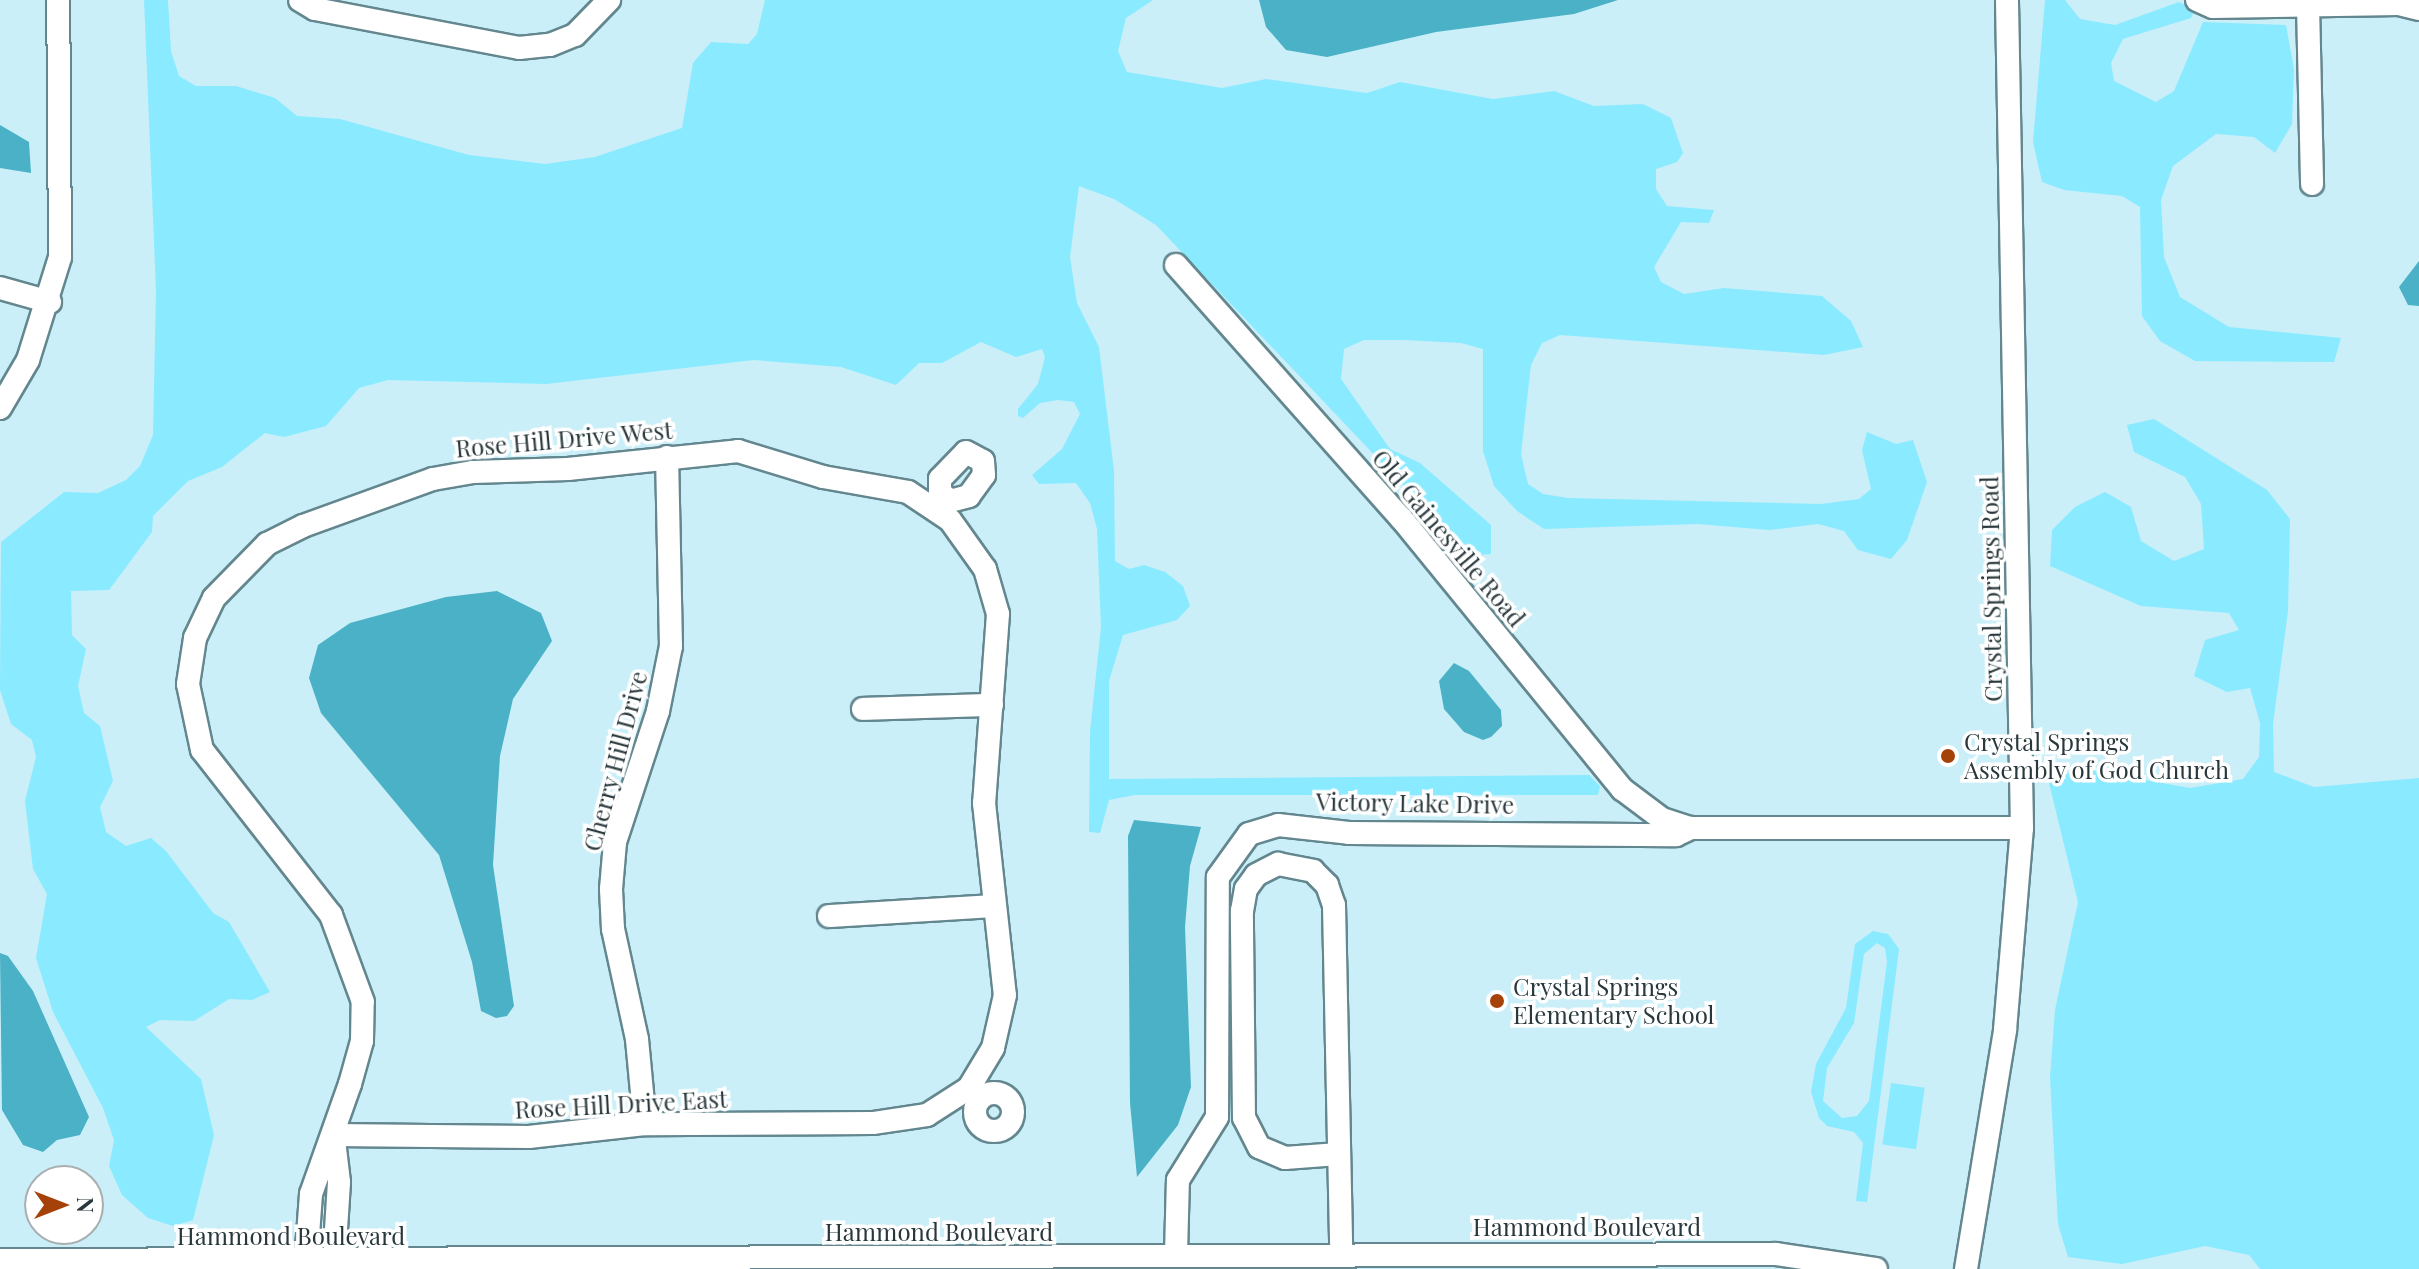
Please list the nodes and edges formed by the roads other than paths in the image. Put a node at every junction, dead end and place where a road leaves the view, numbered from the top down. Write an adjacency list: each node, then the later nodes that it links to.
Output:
1 (58, 0): 11 (street)
2 (300, 0): 3 (street)
3 (609, 0)
4 (2007, 0): 17 (street, Crystal Springs Road)
5 (2197, 0): 6 (street)
6 (2308, 5): 7 (street); 8 (street)
7 (2419, 9)
8 (2312, 184)
9 (1176, 265): 16 (street, Old Gainesville Road)
10 (0, 288): 11 (street)
11 (50, 302): 12 (street)
12 (0, 408)
13 (667, 457): 14 (street, Rose Hill Drive West); 21 (street, Cherry Hill Drive); 22 (street, Rose Hill Drive West)
14 (992, 705): 15 (street); 18 (street, Rose Hill Drive West)
15 (863, 709)
16 (1691, 828): 17 (street, Victory Lake Drive); 25 (street, Victory Lake Drive)
17 (2022, 828): 31 (street, Crystal Springs Road)
18 (991, 906): 19 (street); 20 (street, Rose Hill Drive West)
19 (829, 916)
20 (912, 1120): 21 (street, Rose Hill Drive East)
21 (645, 1124): 22 (street, Rose Hill Drive East)
22 (333, 1135): 27 (street); 28 (street)
23 (1338, 1154): 23 (street); 24 (street)
24 (1341, 1252): 25 (street, Hammond Boulevard); 30 (street, Hammond Boulevard)
25 (1176, 1254): 29 (street, Hammond Boulevard)
26 (0, 1260): 27 (street, Hammond Boulevard)
27 (306, 1262): 28 (street, Hammond Boulevard)
28 (334, 1262): 29 (street, Hammond Boulevard)
29 (419, 1265)
30 (1876, 1269)
31 (1966, 1269)

